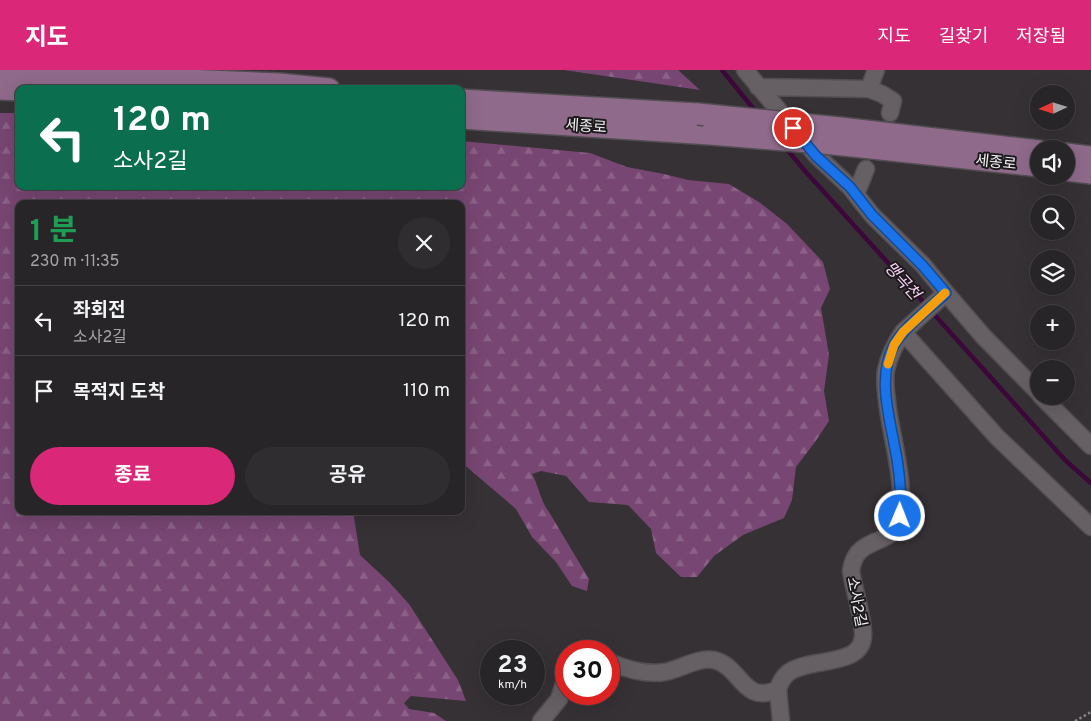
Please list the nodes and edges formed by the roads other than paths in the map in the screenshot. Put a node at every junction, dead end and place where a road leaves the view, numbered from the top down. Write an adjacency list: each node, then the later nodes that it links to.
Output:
1 (745, 70): 5 (street)
2 (876, 70): 7 (street)
3 (0, 72): 4 (main road)
4 (289, 85)
5 (758, 87): 7 (street); 20 (street)
6 (0, 89): 8 (main road)
7 (870, 89): 10 (street)
8 (15, 90)
9 (465, 100): 12 (main road, 세종로, bridge)
10 (890, 113)
11 (465, 118): 12 (main road, 세종로, bridge)
12 (837, 136): 13 (main road, 세종로); 16 (main road, 세종로)
13 (1030, 150)
14 (1075, 155): 15 (main road)
15 (1091, 157)
16 (1030, 165)
17 (866, 169): 20 (street)
18 (1075, 171): 19 (main road)
19 (1091, 173)
20 (856, 194): 21 (street)
21 (943, 296): 22 (street, 소사2길); 23 (street)
22 (905, 331): 26 (street); 28 (street, 소사2길)
23 (1030, 385)
24 (1051, 405): 25 (street)
25 (1091, 446)
26 (1091, 527)
27 (620, 666): 28 (street)
28 (778, 689): 31 (street)
29 (555, 704): 30 (street)
30 (541, 721)
31 (781, 721)

